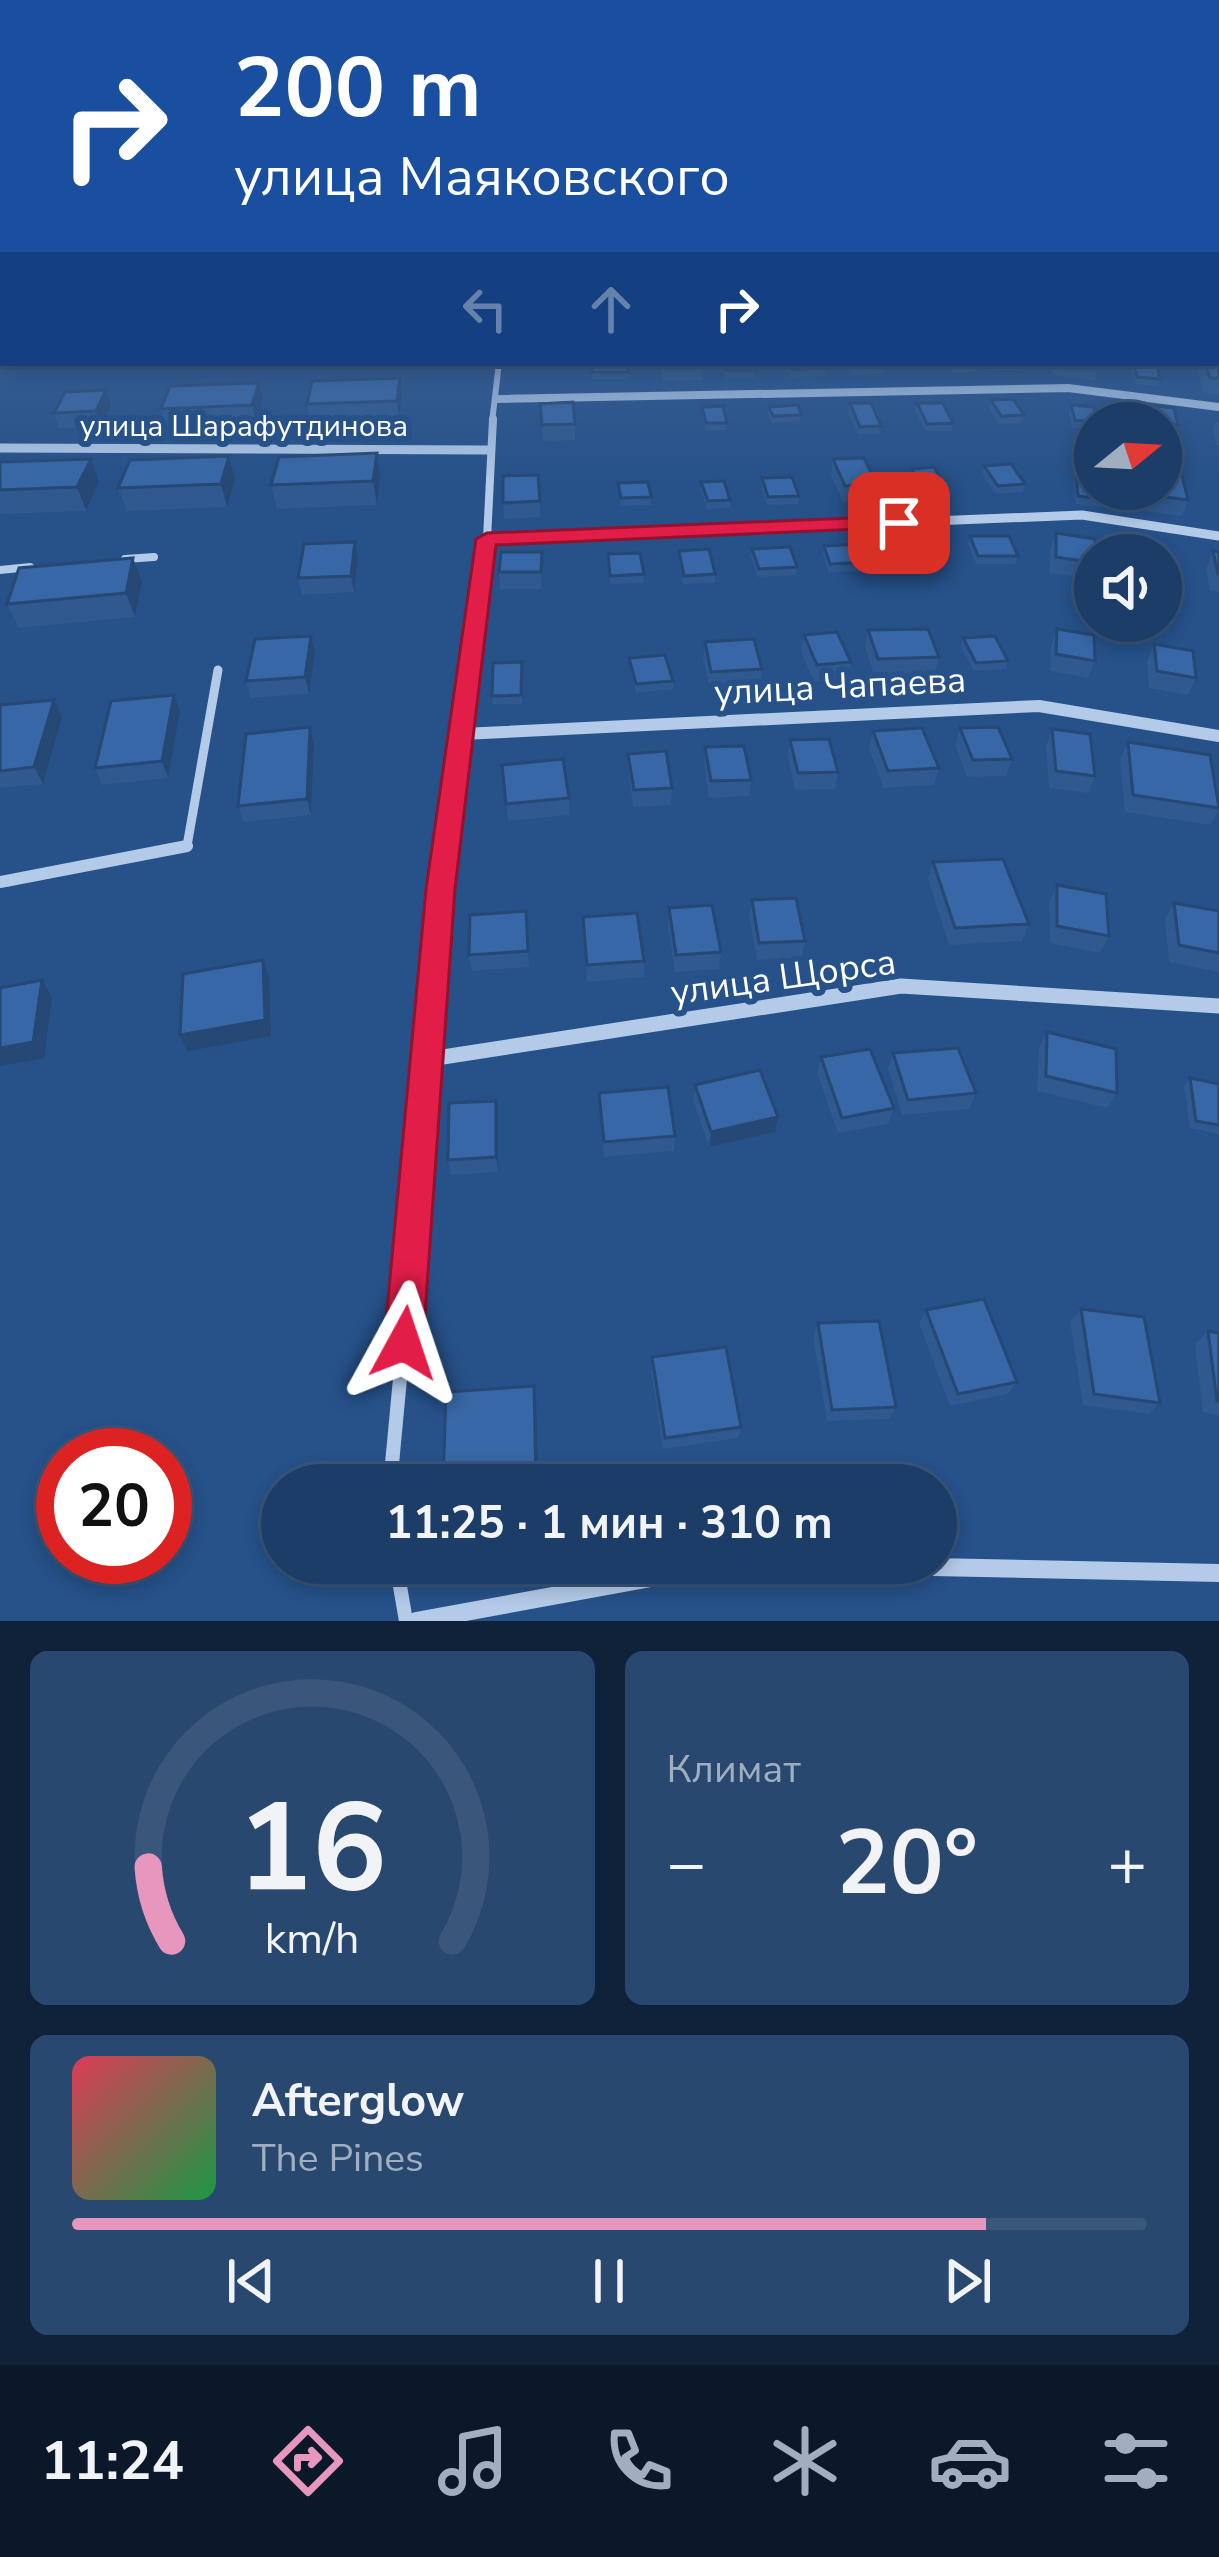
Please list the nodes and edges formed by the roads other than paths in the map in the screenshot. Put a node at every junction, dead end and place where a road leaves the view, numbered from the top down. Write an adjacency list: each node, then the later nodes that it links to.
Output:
1 (499, 366): 2 (lane)
2 (497, 399): 3 (street); 5 (lane)
3 (1219, 407)
4 (0, 448): 5 (street, улица Шарафутдинова)
5 (489, 450): 7 (lane)
6 (1219, 536): 7 (street)
7 (487, 539): 13 (lane)
8 (154, 557): 9 (lane)
9 (110, 561)
10 (44, 566): 11 (lane)
11 (0, 570)
12 (218, 670): 15 (lane)
13 (462, 734): 14 (street, улица Чапаева); 18 (lane)
14 (1219, 736)
15 (187, 846): 16 (street)
16 (0, 882)
17 (1219, 1006): 18 (street, улица Щорса)
18 (430, 1059): 19 (lane)
19 (392, 1464)
20 (1219, 1573): 23 (street)
21 (400, 1584): 22 (lane)
22 (406, 1621)
23 (416, 1621)

